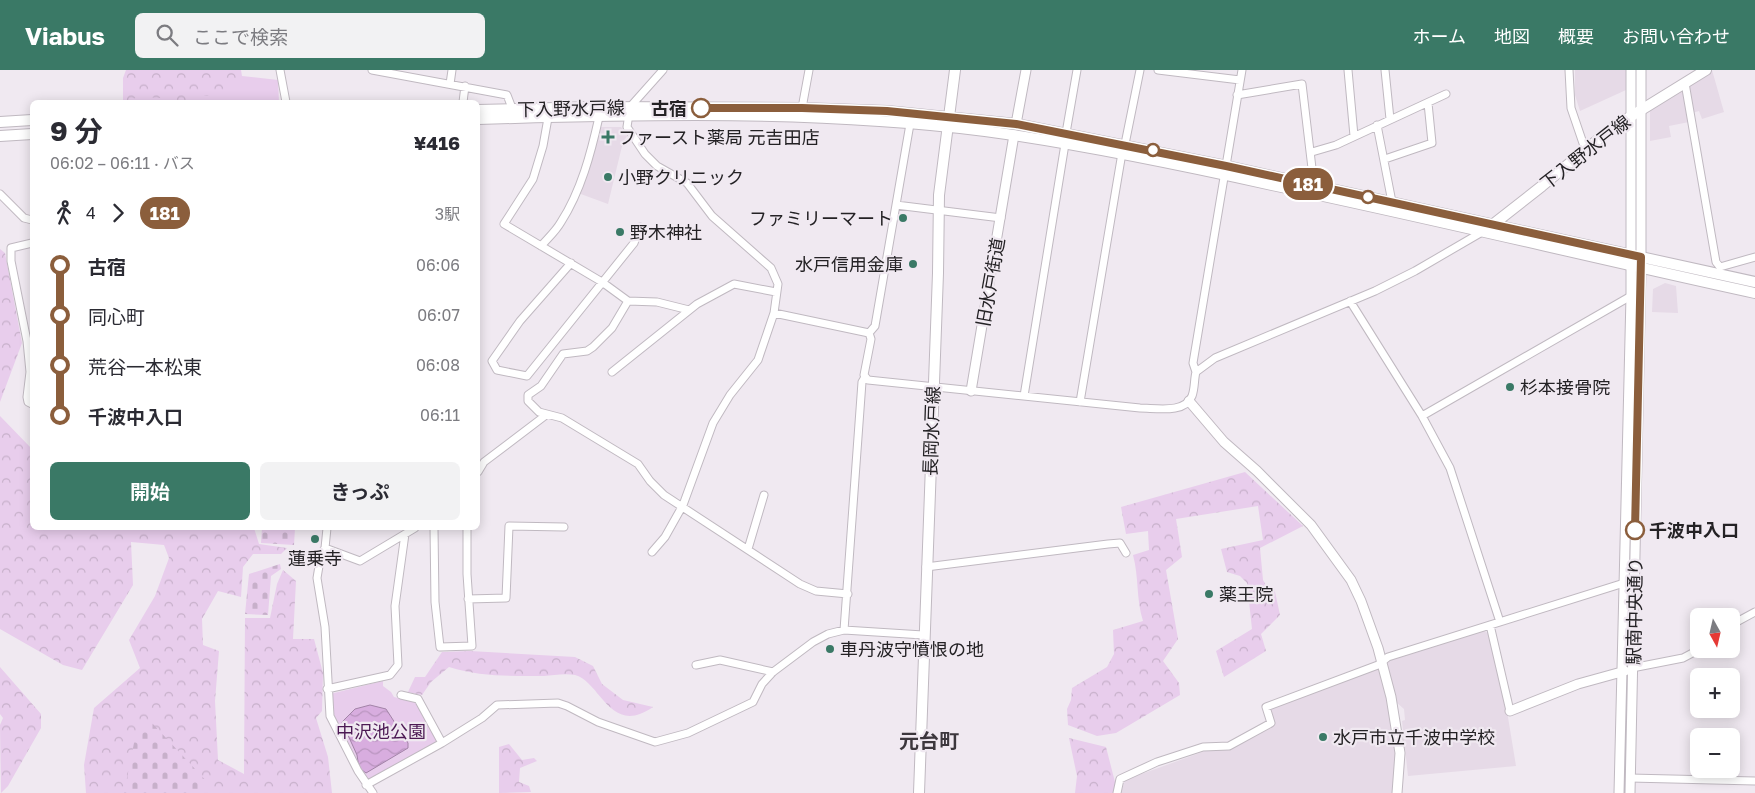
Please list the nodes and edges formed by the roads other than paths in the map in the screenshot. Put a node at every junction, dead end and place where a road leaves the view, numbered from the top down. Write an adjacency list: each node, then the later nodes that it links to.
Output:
1 (280, 70): 25 (street)
2 (372, 70): 21 (street)
3 (452, 70): 21 (street)
4 (663, 70): 32 (street)
5 (809, 70): 29 (street)
6 (955, 70): 33 (main road, 長岡水戸線)
7 (1026, 70): 42 (street)
8 (1076, 70): 49 (street)
9 (1140, 70): 50 (street)
10 (1158, 70): 19 (street)
11 (1242, 70): 19 (street)
12 (1348, 70): 48 (street)
13 (1385, 70): 38 (street)
14 (1569, 70): 51 (street)
15 (1631, 70): 34 (street, 駅南中央通り)
16 (1641, 70): 31 (street, 駅南中央通り)
17 (1706, 70): 18 (main road, 下入野水戸線)
18 (1696, 73): 20 (main road, 下入野水戸線)
19 (1240, 80): 23 (street)
20 (1685, 83): 31 (main road, 下入野水戸線); 70 (street)
21 (450, 84): 22 (street)
22 (465, 86): 26 (street); 28 (street)
23 (1237, 94): 52 (street); 54 (street)
24 (1446, 94): 27 (street)
25 (286, 100)
26 (464, 100)
27 (1428, 103): 38 (street); 53 (street)
28 (512, 108): 30 (main road, 下入野水戸線); 32 (main road, 下入野水戸線)
29 (802, 108): 32 (main road, 下入野水戸線); 33 (main road, 下入野水戸線)
30 (480, 110)
31 (1642, 110): 34 (main road, 下入野水戸線); 68 (street, 駅南中央通り)
32 (629, 112): 35 (main road, 下入野水戸線); 41 (main road, 下入野水戸線); 73 (street)
33 (949, 116): 42 (main road, 下入野水戸線); 44 (main road, 長岡水戸線)
34 (1631, 116): 51 (main road, 下入野水戸線); 68 (street, 駅南中央通り)
35 (598, 117): 36 (main road, 下入野水戸線); 66 (street)
36 (548, 118): 37 (main road, 下入野水戸線); 66 (street)
37 (480, 119)
38 (1390, 119): 43 (street)
39 (30, 120): 40 (main road)
40 (0, 122)
41 (910, 124): 44 (main road, 下入野水戸線); 58 (street)
42 (1016, 124): 49 (main road, 下入野水戸線)
43 (1377, 125): 48 (street); 53 (street)
44 (948, 127): 46 (main road, 下入野水戸線); 59 (main road, 長岡水戸線)
45 (30, 134): 47 (main road)
46 (1014, 135): 49 (main road, 下入野水戸線); 60 (street, 旧水戸街道)
47 (0, 136)
48 (1354, 136): 52 (street)
49 (1065, 138): 50 (main road, 下入野水戸線); 89 (street)
50 (1123, 148): 54 (main road, 下入野水戸線); 91 (street)
51 (1585, 149): 62 (main road, 下入野水戸線)
52 (1312, 152): 55 (street)
53 (1385, 159): 57 (street)
54 (1225, 170): 55 (main road, 下入野水戸線); 64 (main road, 下入野水戸線); 85 (street)
55 (1314, 185): 57 (main road, 下入野水戸線)
56 (0, 194): 61 (street)
57 (1392, 202): 62 (main road, 下入野水戸線)
58 (896, 205): 59 (street); 80 (street)
59 (938, 210): 60 (street); 87 (main road, 長岡水戸線)
60 (1001, 218): 88 (street, 旧水戸街道)
61 (30, 220)
62 (1494, 224): 64 (main road, 下入野水戸線); 68 (main road, 下入野水戸線)
63 (640, 227): 71 (street)
64 (1482, 232): 68 (main road, 下入野水戸線); 77 (street)
65 (30, 243): 81 (street)
66 (541, 246): 69 (street)
67 (1755, 257): 70 (street)
68 (1636, 261): 70 (main road, 下入野水戸線); 74 (main road, 下入野水戸線); 75 (street, 駅南中央通り); 121 (street, 駅南中央通り)
69 (571, 263): 71 (street); 71 (street)
70 (1719, 271): 72 (main road, 下入野水戸線)
71 (602, 282): 76 (street)
72 (1755, 282)
73 (776, 292): 78 (street); 79 (street)
74 (1755, 292)
75 (1631, 296): 94 (street); 109 (street, 駅南中央通り)
76 (628, 301): 78 (street); 93 (street)
77 (1350, 301): 85 (street); 94 (street)
78 (689, 310): 84 (street)
79 (774, 313): 80 (street); 97 (street)
80 (869, 333): 86 (street)
81 (30, 340): 82 (street)
82 (30, 372)
83 (30, 372): 92 (street)
84 (612, 372)
85 (1196, 372): 90 (street)
86 (865, 377): 87 (street); 110 (street)
87 (933, 387): 88 (street); 108 (main road, 長岡水戸線)
88 (971, 391): 89 (street)
89 (1024, 396): 91 (street)
90 (1189, 401): 91 (street); 119 (street)
91 (1080, 402)
92 (30, 403)
93 (546, 415): 95 (street); 97 (street)
94 (1422, 416): 114 (street)
95 (480, 469)
96 (764, 495): 105 (street)
97 (683, 506): 105 (street); 106 (street)
98 (564, 527): 111 (street)
99 (327, 530): 104 (street)
100 (411, 530): 103 (street)
101 (434, 530): 111 (street)
102 (467, 530): 111 (street)
103 (404, 534): 104 (street); 124 (street)
104 (325, 548): 124 (street)
105 (748, 549): 110 (street)
106 (652, 552)
107 (1126, 553): 108 (street)
108 (926, 568): 117 (main road, 長岡水戸線)
109 (1624, 583): 114 (street); 123 (street, 駅南中央通り)
110 (848, 594): 116 (street)
111 (468, 599)
112 (1755, 612): 113 (street)
113 (1740, 621)
114 (1500, 622): 115 (street)
115 (1490, 625): 119 (street); 126 (street)
116 (844, 630): 117 (street); 122 (street)
117 (923, 635): 133 (main road, 長岡水戸線)
118 (1690, 654): 121 (street)
119 (1382, 661): 134 (street); 135 (street)
120 (696, 665): 122 (street)
121 (1632, 668): 123 (street); 128 (street, 駅南中央通り)
122 (773, 672): 127 (street)
123 (1621, 672): 126 (street); 136 (street, 駅南中央通り)
124 (327, 689): 130 (street)
125 (400, 694): 127 (street)
126 (1510, 711)
127 (442, 742): 130 (street)
128 (1630, 778): 129 (street); 137 (street, 駅南中央通り)
129 (1755, 781)
130 (366, 785): 131 (street); 132 (street)
131 (368, 793)
132 (373, 793)
133 (919, 793)
134 (1117, 793)
135 (1398, 793)
136 (1619, 793)
137 (1630, 793)

